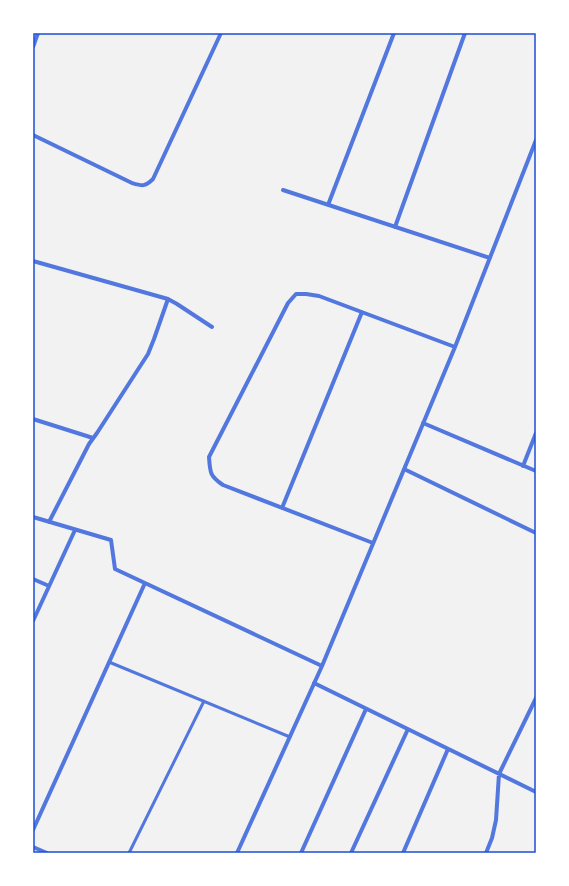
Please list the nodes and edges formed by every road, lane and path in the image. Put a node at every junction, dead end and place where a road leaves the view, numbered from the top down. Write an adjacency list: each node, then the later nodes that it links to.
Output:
1 (38, 33): 5 (street)
2 (221, 33): 6 (street)
3 (394, 33): 9 (street)
4 (465, 33): 10 (street)
5 (33, 48)
6 (33, 135)
7 (536, 140): 11 (street)
8 (283, 190): 9 (street)
9 (328, 205): 10 (street)
10 (395, 227): 11 (street)
11 (490, 258): 16 (street)
12 (33, 261): 13 (street)
13 (168, 300): 15 (street); 20 (street)
14 (362, 312): 16 (street); 24 (street); 24 (street)
15 (212, 327)
16 (455, 347): 18 (street)
17 (33, 419): 20 (street)
18 (423, 423): 21 (street); 22 (street)
19 (536, 433): 21 (street)
20 (93, 438): 26 (street)
21 (523, 466): 23 (street)
22 (404, 469): 28 (street); 29 (street)
23 (536, 471)
24 (282, 508): 29 (street)
25 (33, 517): 26 (street)
26 (49, 522): 27 (street)
27 (75, 530): 31 (street); 32 (street)
28 (536, 533)
29 (373, 543): 35 (street)
30 (33, 579): 32 (street)
31 (145, 583): 34 (street); 35 (street)
32 (49, 586): 33 (street)
33 (33, 622)
34 (109, 662): 38 (lane); 45 (street)
35 (322, 666): 36 (street)
36 (314, 683): 39 (street); 41 (street)
37 (536, 698): 43 (street)
38 (204, 701): 41 (lane); 48 (lane)
39 (366, 709): 40 (street); 50 (street)
40 (408, 729): 42 (street); 51 (street)
41 (290, 737): 49 (street)
42 (448, 749): 43 (street); 52 (street)
43 (499, 774): 44 (street); 53 (street)
44 (536, 792)
45 (33, 830)
46 (33, 847): 47 (street)
47 (47, 853)
48 (129, 853)
49 (237, 853)
50 (301, 853)
51 (351, 853)
52 (403, 853)
53 (486, 853)

